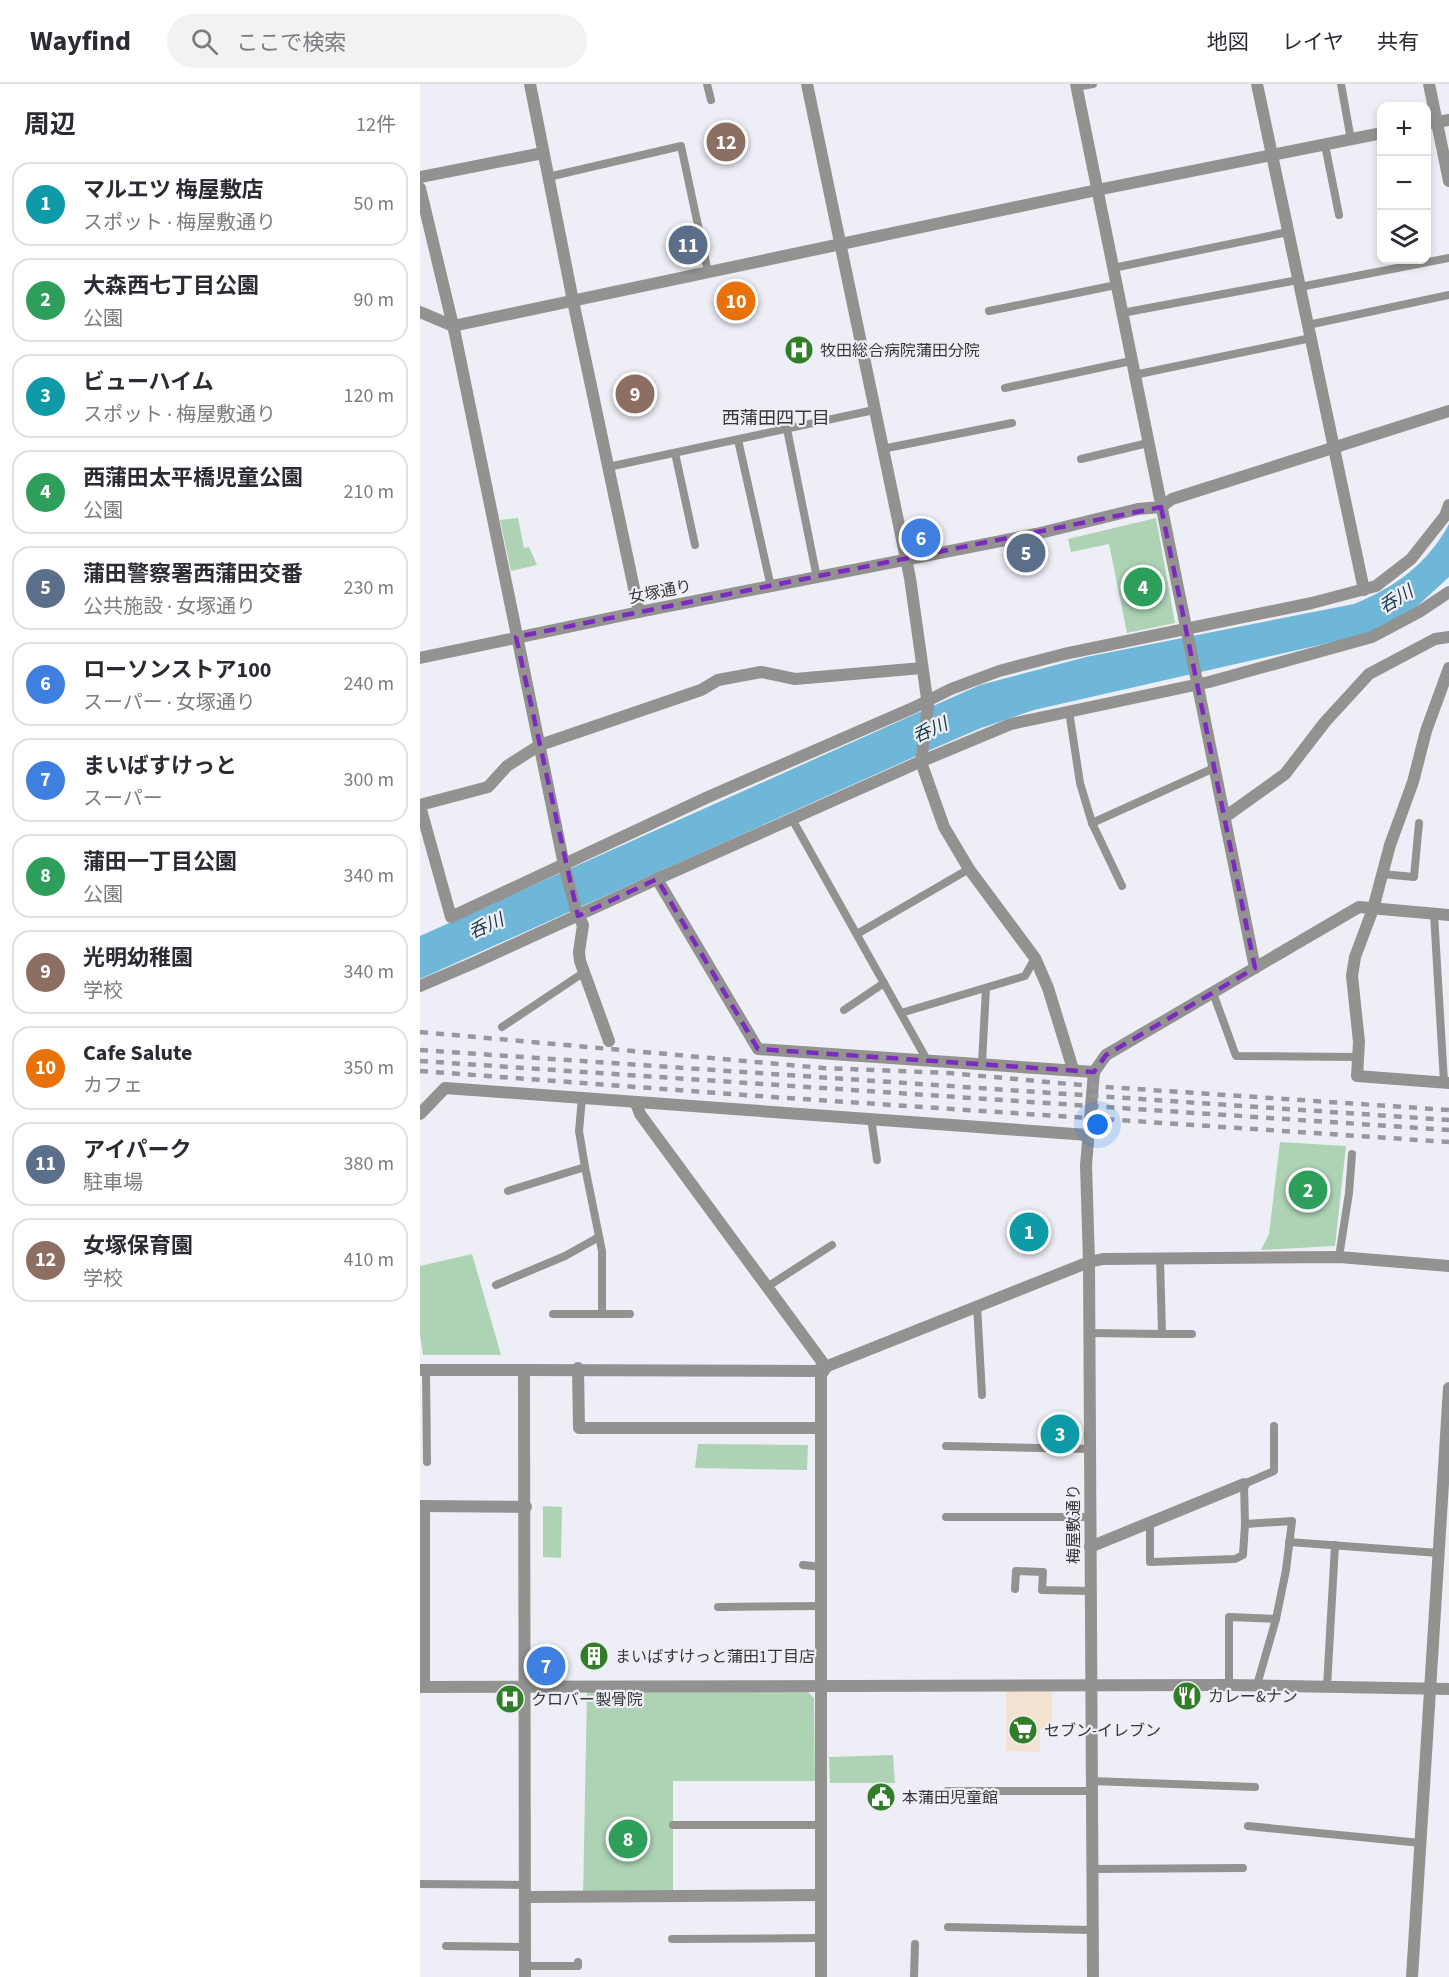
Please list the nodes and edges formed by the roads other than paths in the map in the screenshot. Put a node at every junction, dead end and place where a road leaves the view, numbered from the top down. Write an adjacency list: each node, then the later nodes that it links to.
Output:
1 (530, 84): 14 (street)
2 (707, 84): 9 (lane)
3 (807, 84): 23 (street)
4 (1093, 84): 8 (lane)
5 (1257, 84): 15 (street)
6 (1341, 84): 12 (lane)
7 (1429, 84): 10 (street)
8 (1076, 86): 20 (street)
9 (711, 100)
10 (1437, 122): 18 (street)
11 (1377, 135): 12 (street)
12 (1351, 140): 13 (street)
13 (1325, 145): 15 (street); 21 (lane)
14 (543, 153): 16 (street); 17 (street)
15 (1272, 156): 20 (street); 22 (street)
16 (420, 177)
17 (548, 177): 26 (lane); 30 (street)
18 (1449, 181)
19 (420, 188): 35 (street)
20 (1097, 190): 23 (street); 25 (street)
21 (1339, 215)
22 (1288, 232): 25 (lane); 27 (street)
23 (840, 245): 26 (street); 40 (street)
24 (1449, 258): 27 (lane)
25 (1113, 268): 28 (street)
26 (708, 272): 30 (street)
27 (1299, 283): 33 (lane); 34 (street)
28 (1116, 285): 31 (lane); 33 (street)
29 (1449, 295): 34 (lane)
30 (573, 300): 35 (street); 50 (street)
31 (989, 311)
32 (420, 312): 35 (street)
33 (1122, 313): 37 (street)
34 (1308, 325): 36 (street)
35 (453, 326): 61 (street)
36 (1311, 338): 38 (lane); 46 (street)
37 (1131, 361): 38 (street); 39 (lane)
38 (1134, 375): 45 (street)
39 (1005, 388)
40 (874, 410): 43 (lane); 47 (street)
41 (1449, 411): 46 (street, 女塚通り)
42 (1012, 423): 47 (lane)
43 (787, 429): 44 (lane); 55 (lane)
44 (738, 440): 48 (lane); 56 (lane)
45 (1148, 443): 49 (lane); 52 (street)
46 (1334, 447): 52 (street, 女塚通り); 57 (street)
47 (882, 449): 54 (street)
48 (675, 453): 50 (lane); 53 (lane)
49 (1081, 459)
50 (608, 467): 59 (street)
51 (1449, 505): 57 (street)
52 (1161, 507): 54 (street, 女塚通り); 60 (street)
53 (695, 545)
54 (906, 560): 55 (street, 女塚通り); 64 (street)
55 (817, 578): 56 (street, 女塚通り)
56 (771, 586): 59 (street, 女塚通り)
57 (1364, 590): 60 (street)
58 (1449, 592): 66 (street)
59 (639, 612): 61 (street, 女塚通り)
60 (1186, 633): 66 (street); 67 (street)
61 (516, 637): 63 (street, 女塚通り); 69 (street)
62 (1449, 637): 73 (street)
63 (420, 658)
64 (922, 668): 67 (street); 69 (street)
65 (1449, 668): 79 (street)
66 (1197, 681): 68 (street); 71 (street)
67 (927, 704): 70 (street); 77 (street)
68 (1069, 711): 70 (street); 75 (lane)
69 (540, 745): 72 (street); 77 (street)
70 (921, 760): 74 (street); 78 (street)
71 (1214, 768): 73 (street); 75 (lane)
72 (420, 805): 77 (street)
73 (1225, 817): 88 (street)
74 (792, 819): 80 (street); 86 (lane)
75 (1092, 823): 81 (lane)
76 (1419, 824): 79 (lane)
77 (565, 867): 83 (street)
78 (969, 869): 86 (lane); 87 (street)
79 (1382, 874): 82 (street)
80 (657, 879): 83 (street); 99 (street)
81 (1122, 886)
82 (1373, 909): 84 (street); 88 (street); 98 (street)
83 (577, 914): 89 (street); 91 (street)
84 (1434, 914): 85 (street); 103 (lane)
85 (1449, 915)
86 (857, 934): 90 (lane)
87 (1035, 958): 92 (lane); 101 (street)
88 (1255, 968): 93 (street)
89 (583, 973): 96 (lane); 97 (street)
90 (884, 983): 94 (lane); 95 (lane)
91 (420, 986)
92 (986, 988): 95 (lane); 100 (lane)
93 (1213, 993): 98 (lane); 102 (street)
94 (843, 1010)
95 (901, 1013): 99 (lane)
96 (502, 1027)
97 (609, 1041)
98 (1358, 1057): 103 (street)
99 (927, 1060): 100 (street)
100 (982, 1063): 101 (street)
101 (1073, 1069): 102 (street)
102 (1094, 1071): 108 (street, 梅屋敷通り)
103 (1447, 1082)
104 (582, 1098): 105 (street); 106 (street); 111 (lane)
105 (636, 1103): 107 (street); 120 (street)
106 (420, 1114)
107 (871, 1118): 108 (street); 110 (lane)
108 (1088, 1135): 117 (street, 梅屋敷通り)
109 (1352, 1154): 115 (lane)
110 (877, 1160)
111 (585, 1167): 112 (lane); 113 (lane)
112 (508, 1191)
113 (599, 1237): 119 (lane); 123 (lane)
114 (832, 1245): 120 (lane)
115 (1339, 1257): 116 (street); 118 (street)
116 (1160, 1258): 117 (street); 126 (lane)
117 (1089, 1262): 121 (street); 125 (street, 梅屋敷通り)
118 (1449, 1266)
119 (496, 1285)
120 (767, 1287): 128 (street)
121 (977, 1305): 128 (street); 133 (lane)
122 (554, 1314): 123 (lane)
123 (602, 1314): 124 (lane)
124 (630, 1314)
125 (1089, 1334): 126 (lane); 138 (street, 梅屋敷通り)
126 (1162, 1334): 127 (lane)
127 (1191, 1334)
128 (826, 1367): 129 (street); 135 (street)
129 (578, 1368): 131 (street); 135 (street)
130 (423, 1370): 131 (street); 139 (lane)
131 (524, 1370): 143 (street)
132 (1449, 1389): 136 (street)
133 (982, 1395)
134 (1275, 1426): 141 (lane)
135 (821, 1428): 153 (street)
136 (1447, 1444): 140 (street)
137 (946, 1446): 138 (lane)
138 (1089, 1449): 145 (street, 梅屋敷通り)
139 (427, 1461)
140 (1446, 1478): 151 (street)
141 (1244, 1484): 146 (street); 147 (lane)
142 (422, 1506): 143 (street); 165 (street)
143 (526, 1507): 161 (street)
144 (946, 1517): 145 (lane)
145 (1090, 1517): 150 (street, 梅屋敷通り)
146 (1150, 1523): 147 (lane); 150 (street)
147 (1245, 1524): 148 (lane)
148 (1289, 1542): 149 (lane); 158 (lane)
149 (1335, 1545): 151 (lane); 164 (lane)
150 (1090, 1547): 155 (street, 梅屋敷通り)
151 (1439, 1553): 166 (street)
152 (803, 1565): 153 (lane)
153 (822, 1567): 156 (street)
154 (1016, 1589): 155 (lane)
155 (1090, 1591): 163 (street, 梅屋敷通り)
156 (822, 1606): 157 (lane); 162 (street)
157 (718, 1607)
158 (1276, 1619): 159 (lane); 160 (lane)
159 (1229, 1685): 160 (street); 163 (street)
160 (1257, 1685): 164 (street)
161 (525, 1686): 162 (street); 165 (street); 178 (street)
162 (821, 1686): 163 (street); 172 (street)
163 (1090, 1686): 168 (street, 梅屋敷通り)
164 (1327, 1686): 166 (street)
165 (422, 1687)
166 (1431, 1689): 167 (street); 174 (street)
167 (1449, 1689)
168 (1091, 1786): 169 (lane); 170 (lane); 176 (street, 梅屋敷通り)
169 (1255, 1786)
170 (947, 1791)
171 (672, 1825): 172 (lane)
172 (822, 1825): 179 (street)
173 (1248, 1826): 174 (lane)
174 (1421, 1843): 192 (street)
175 (1243, 1868): 176 (lane)
176 (1092, 1869): 181 (street, 梅屋敷通り)
177 (420, 1884): 178 (lane)
178 (525, 1891): 179 (street); 186 (street)
179 (822, 1896): 182 (street)
180 (948, 1927): 181 (lane)
181 (1092, 1930): 191 (street, 梅屋敷通り)
182 (822, 1938): 183 (lane); 189 (street)
183 (672, 1939)
184 (915, 1944): 190 (lane)
185 (446, 1946): 186 (lane)
186 (525, 1947): 188 (street)
187 (578, 1962): 188 (lane)
188 (525, 1971)
189 (822, 1977)
190 (914, 1977)
191 (1093, 1977)
192 (1412, 1977)

